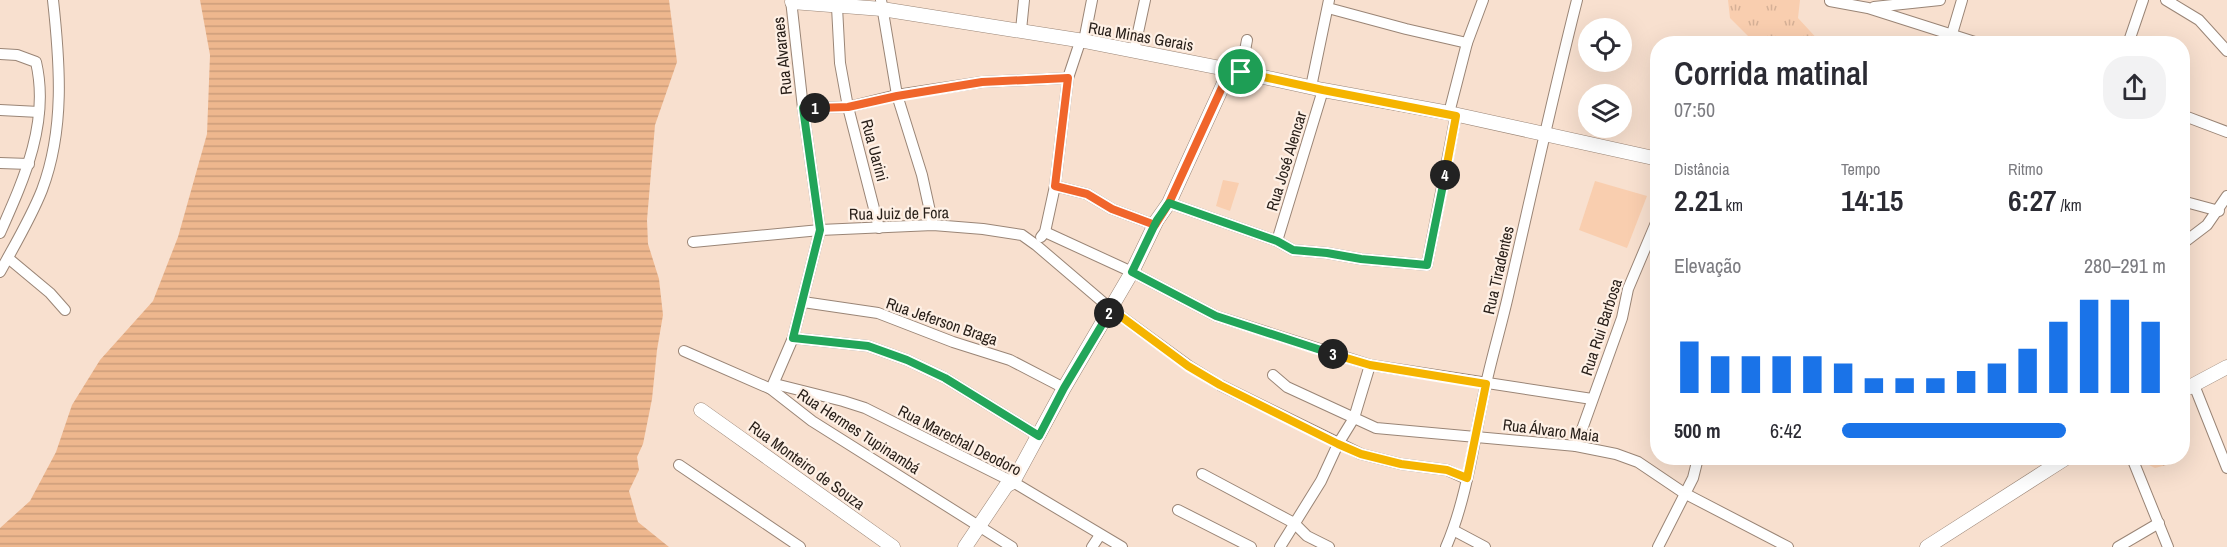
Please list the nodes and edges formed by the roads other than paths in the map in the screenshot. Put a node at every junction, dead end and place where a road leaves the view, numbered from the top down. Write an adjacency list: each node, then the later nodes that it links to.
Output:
1 (53, 0): 59 (street)
2 (1024, 0): 17 (street)
3 (1092, 0): 22 (street)
4 (1145, 0): 24 (street)
5 (1484, 0): 23 (street)
6 (1578, 0): 38 (street, Rua Tiradentes)
7 (1940, 0): 16 (street)
8 (1962, 0): 19 (street)
9 (2143, 0): 20 (street)
10 (2166, 0): 25 (street)
11 (791, 1): 15 (street, Rua Minas Gerais); 32 (street, Rua Alvaraes)
12 (1830, 1): 16 (street)
13 (1329, 4): 23 (street); 29 (street, Rua José Alencar)
14 (881, 5): 15 (street, Rua Minas Gerais); 17 (street, Rua Minas Gerais); 30 (street)
15 (837, 7): 31 (street, Rua Uarini)
16 (1868, 8): 18 (street)
17 (1021, 30): 22 (street, Rua Minas Gerais)
18 (1943, 36)
19 (1952, 36)
20 (2131, 36)
21 (1247, 40): 27 (street)
22 (1082, 41): 24 (street, Rua Minas Gerais); 28 (street)
23 (1467, 43): 35 (street)
24 (1134, 51): 27 (street, Rua Minas Gerais)
25 (2227, 51)
26 (0, 54): 34 (street)
27 (1235, 71): 29 (street, Rua Minas Gerais); 44 (street)
28 (1068, 78): 30 (street); 42 (street)
29 (1317, 89): 35 (street, Rua Minas Gerais); 56 (street, Rua José Alencar)
30 (897, 96): 31 (street); 48 (street)
31 (848, 107): 32 (street); 50 (street, Rua Uarini)
32 (803, 108): 51 (street, Rua Alvaraes)
33 (0, 110): 34 (street)
34 (39, 112): 41 (street)
35 (1453, 114): 38 (street, Rua Minas Gerais); 56 (street)
36 (2190, 118): 37 (street)
37 (2227, 132)
38 (1544, 134): 39 (street, Rua Minas Gerais); 70 (street, Rua Tiradentes)
39 (1650, 157)
40 (0, 163): 41 (street)
41 (29, 164): 47 (street)
42 (1055, 186): 49 (street); 52 (street)
43 (2227, 196): 46 (street)
44 (1169, 203): 49 (street); 56 (street)
45 (2190, 203): 46 (street)
46 (2219, 211): 55 (street)
47 (3, 221): 53 (street)
48 (933, 225): 50 (street, Rua Juiz de Fora); 58 (street, Rua Juiz de Fora)
49 (1155, 225): 61 (street)
50 (879, 228): 51 (street, Rua Juiz de Fora)
51 (820, 230): 57 (street, Rua Juiz de Fora); 62 (street, Rua Alvaraes)
52 (1045, 232): 58 (street); 61 (street)
53 (0, 233)
54 (1650, 238): 75 (street, Rua Rui Barbosa)
55 (2190, 239)
56 (1277, 241)
57 (693, 242)
58 (1036, 245): 63 (street, Rua Juiz de Fora)
59 (8, 258): 60 (street); 64 (street)
60 (0, 272)
61 (1132, 272): 63 (street); 67 (street)
62 (803, 302): 65 (street, Rua Alvaraes); 73 (street, Rua Jeferson Braga)
63 (1111, 309): 73 (street); 80 (street, Rua Juiz de Fora)
64 (65, 310)
65 (793, 338): 71 (street, Rua Alvaraes); 78 (street)
66 (684, 351): 71 (street, Rua Hermes Tupinambá)
67 (1370, 365): 70 (street); 77 (street)
68 (2227, 367): 72 (street)
69 (1273, 375): 77 (street, Rua Álvaro Maia)
70 (1486, 384): 75 (street); 79 (street, Rua Tiradentes)
71 (773, 386): 89 (street, Rua Marechal Deodoro); 94 (street, Rua Hermes Tupinambá)
72 (2190, 387)
73 (1064, 388): 78 (street)
74 (2190, 392): 86 (street)
75 (1592, 399): 81 (street, Rua Rui Barbosa)
76 (701, 410): 97 (street, Rua Monteiro de Souza)
77 (1354, 418): 79 (street, Rua Álvaro Maia); 80 (street)
78 (1039, 436): 89 (street)
79 (1476, 436): 81 (street, Rua Álvaro Maia); 88 (street, Rua Tiradentes)
80 (1338, 444): 88 (street, Rua Juiz de Fora); 92 (street)
81 (1576, 446): 90 (street, Rua Álvaro Maia)
82 (679, 465): 98 (street)
83 (1696, 465): 90 (street)
84 (2055, 465): 111 (street)
85 (2135, 465): 93 (street)
86 (2227, 468)
87 (1202, 474): 92 (street)
88 (1467, 478): 95 (street, Rua Tiradentes)
89 (1013, 482): 94 (street); 96 (street, Rua Marechal Deodoro)
90 (1684, 493): 109 (street); 110 (street, Rua Álvaro Maia)
91 (1178, 510): 104 (street)
92 (1294, 523): 105 (street); 106 (street)
93 (2159, 523): 112 (street); 113 (street)
94 (979, 525): 100 (street); 101 (street, Rua Hermes Tupinambá)
95 (1453, 530): 107 (street, Rua Tiradentes); 108 (street)
96 (1100, 535): 102 (street); 103 (street, Rua Marechal Deodoro)
97 (876, 542): 99 (street, Rua Monteiro de Souza)
98 (800, 547)
99 (893, 547)
100 (965, 547)
101 (1011, 547)
102 (1092, 547)
103 (1122, 547)
104 (1251, 547)
105 (1280, 547)
106 (1329, 547)
107 (1446, 547)
108 (1485, 547)
109 (1658, 547)
110 (1788, 547)
111 (1927, 547)
112 (2118, 547)
113 (2168, 547)

